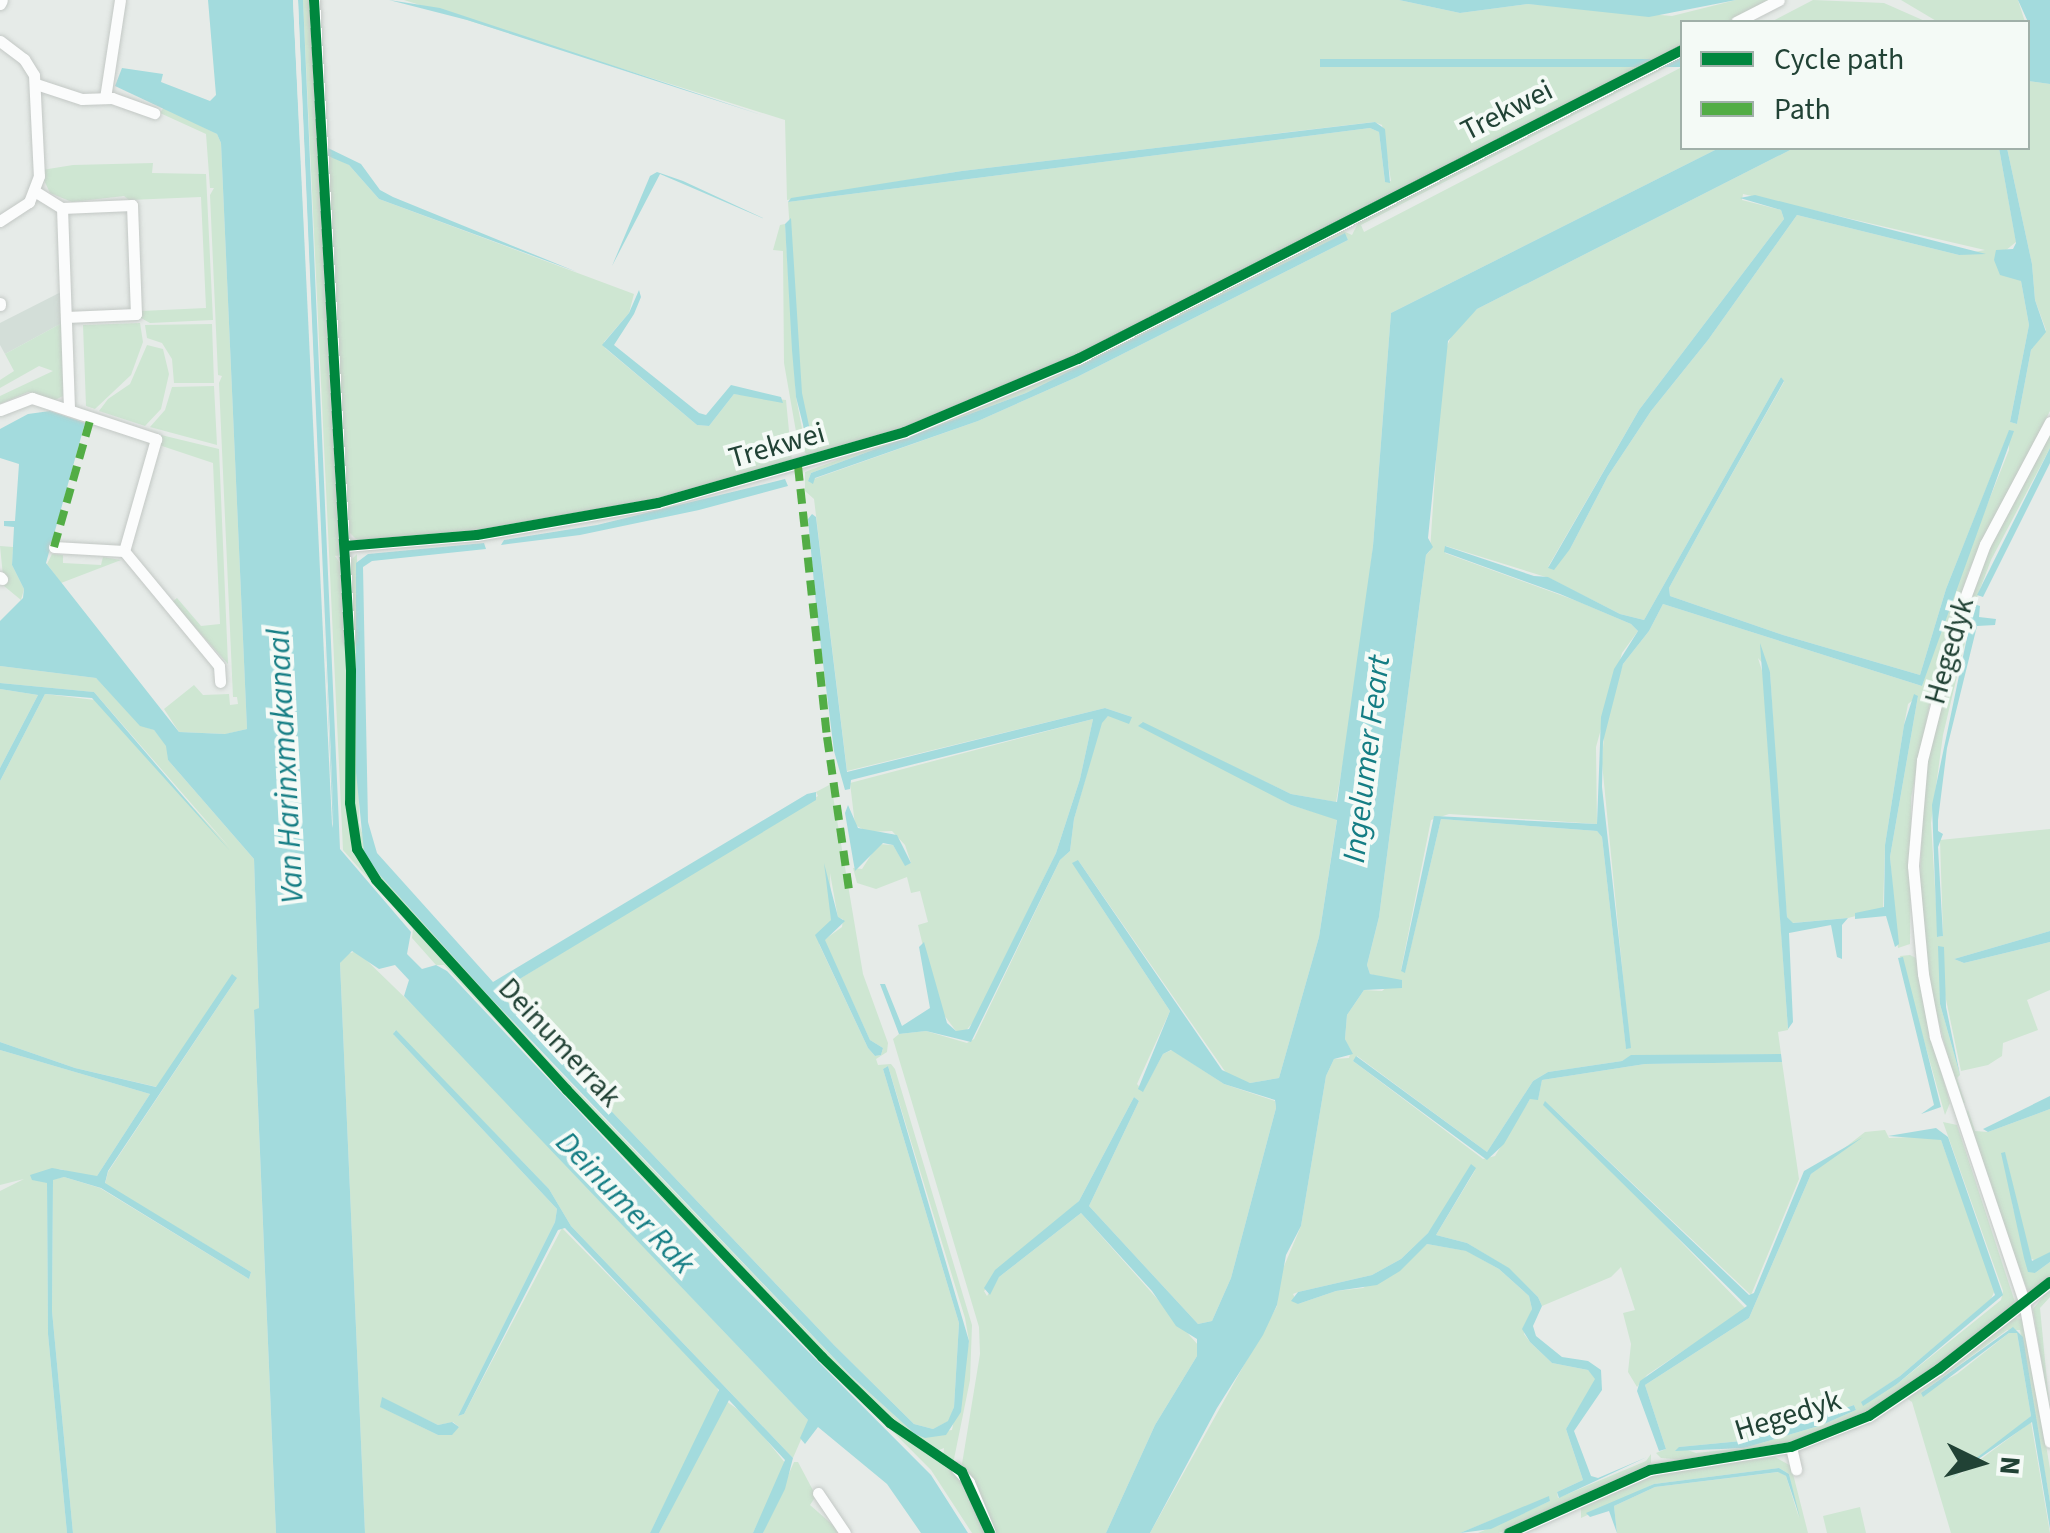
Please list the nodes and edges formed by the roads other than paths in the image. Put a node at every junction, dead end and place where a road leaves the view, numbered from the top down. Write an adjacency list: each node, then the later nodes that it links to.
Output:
1 (120, 0): 8 (street)
2 (314, 0): 17 (street)
3 (1779, 0): 4 (street)
4 (1740, 20)
5 (0, 41): 7 (street)
6 (1680, 51): 17 (street, Trekwei)
7 (36, 84): 8 (street); 10 (street)
8 (105, 98): 9 (street)
9 (154, 114)
10 (36, 192): 11 (street); 12 (street)
11 (62, 208): 13 (street); 13 (street)
12 (0, 221)
13 (66, 317): 15 (street)
14 (0, 410): 15 (street)
15 (69, 410): 19 (street)
16 (2050, 422): 23 (street, Hegedyk)
17 (345, 546): 20 (street)
18 (54, 547): 19 (street)
19 (124, 551): 21 (street)
20 (349, 638)
21 (220, 682)
22 (2050, 1282): 23 (street, Hegedyk)
23 (2024, 1302): 24 (street, Hegedyk); 25 (street, Hegedyk)
24 (2050, 1442)
25 (1791, 1447): 27 (street); 31 (street, Hegedyk)
26 (956, 1468): 30 (street)
27 (1796, 1469)
28 (818, 1493): 29 (street)
29 (845, 1533)
30 (990, 1533)
31 (1510, 1533)

